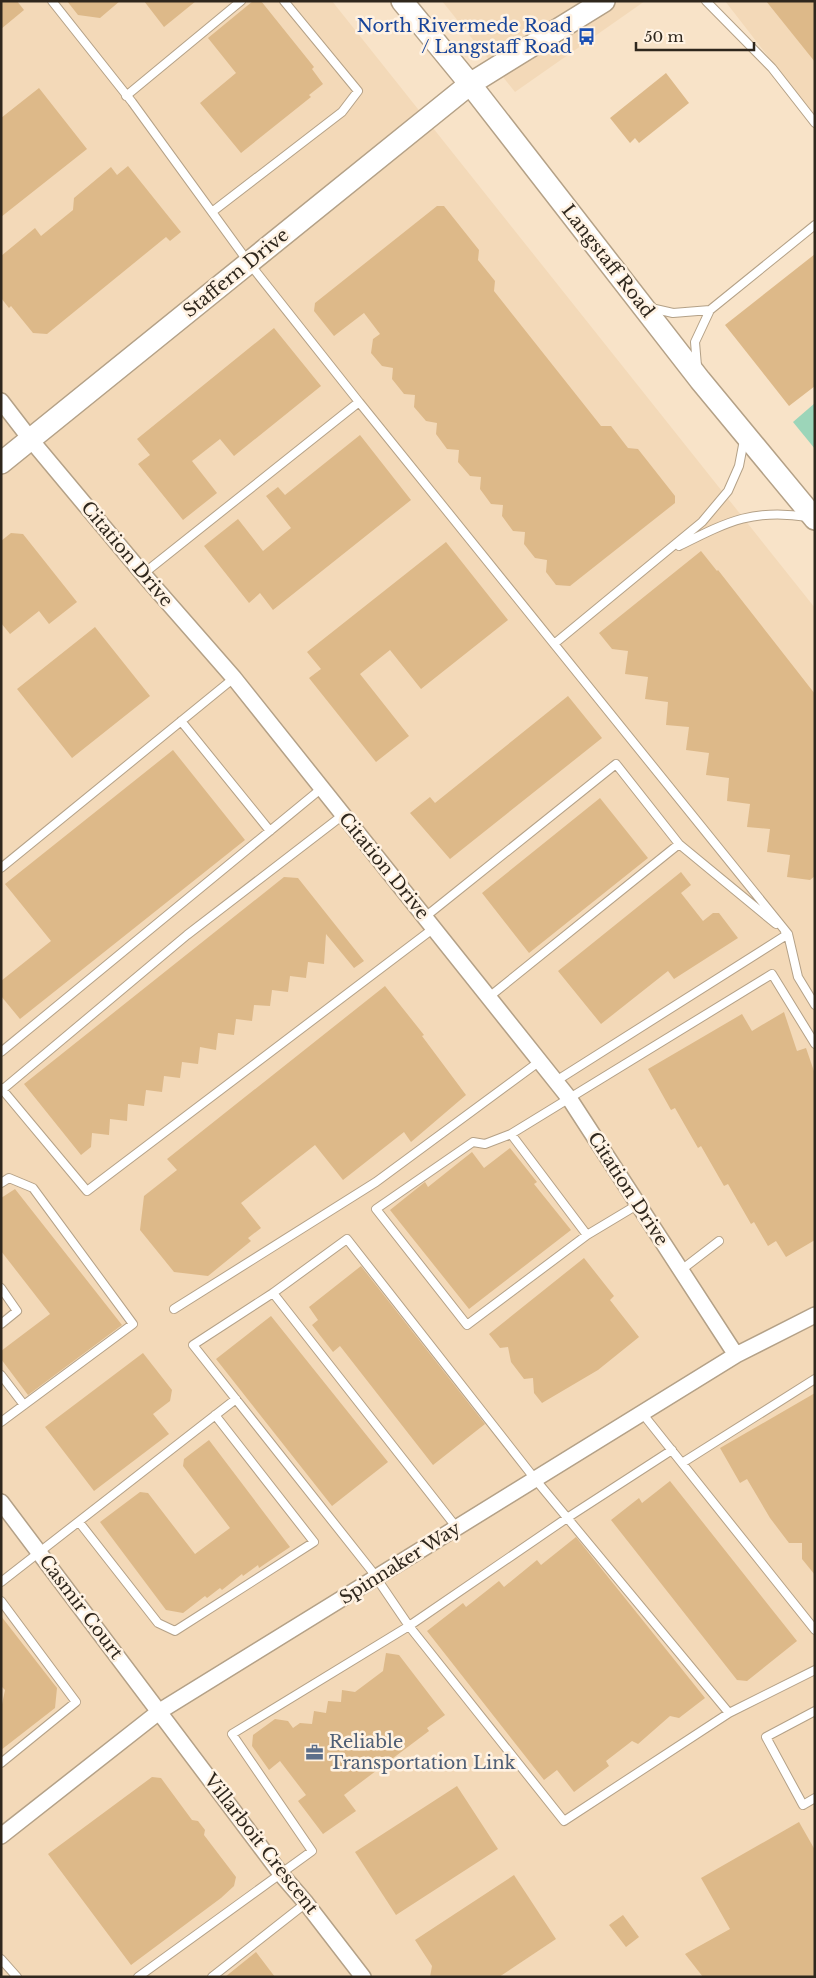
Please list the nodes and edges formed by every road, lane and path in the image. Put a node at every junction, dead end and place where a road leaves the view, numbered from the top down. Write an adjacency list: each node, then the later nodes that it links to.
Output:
1 (52, 1): 8 (lane)
2 (241, 1): 8 (lane)
3 (284, 1): 10 (lane)
4 (402, 1): 7 (street, Langstaff Road)
5 (604, 1): 7 (street, Staffern Drive)
6 (706, 1): 9 (lane)
7 (470, 84): 12 (street, Staffern Drive); 13 (street, Langstaff Road)
8 (126, 96): 10 (lane)
9 (815, 123)
10 (212, 212): 12 (lane)
11 (815, 225): 14 (lane)
12 (248, 263): 17 (lane); 19 (street, Staffern Drive)
13 (644, 306): 14 (lane); 15 (street, Langstaff Road)
14 (710, 310): 15 (lane)
15 (700, 380): 18 (street, Langstaff Road)
16 (1, 400): 19 (street, Citation Drive)
17 (359, 402): 23 (lane); 24 (lane)
18 (745, 434): 21 (street, Langstaff Road); 22 (lane)
19 (30, 440): 20 (street, Staffern Drive); 23 (street, Citation Drive)
20 (1, 462)
21 (814, 519): 22 (lane)
22 (670, 550): 24 (lane)
23 (143, 574): 25 (street, Citation Drive)
24 (554, 644): 33 (lane)
25 (234, 678): 26 (lane); 27 (street, Citation Drive)
26 (181, 721): 29 (lane); 31 (lane)
27 (322, 788): 28 (street, Citation Drive); 29 (lane)
28 (343, 815): 32 (street, Citation Drive); 40 (lane)
29 (270, 831): 37 (lane)
30 (680, 844): 32 (lane); 33 (lane); 34 (lane)
31 (1, 868)
32 (429, 922): 34 (street, Citation Drive); 40 (lane)
33 (788, 934): 35 (lane); 39 (lane)
34 (489, 997): 38 (street, Citation Drive)
35 (815, 1005)
36 (815, 1044): 41 (lane)
37 (1, 1052)
38 (540, 1061): 39 (street, Citation Drive); 50 (lane)
39 (556, 1081): 41 (street, Citation Drive)
40 (2, 1089)
41 (569, 1098): 42 (lane); 44 (street, Citation Drive)
42 (511, 1134): 45 (lane); 45 (lane)
43 (1, 1183): 57 (lane)
44 (637, 1205): 45 (lane); 47 (street, Citation Drive)
45 (587, 1235)
46 (719, 1241): 47 (lane)
47 (680, 1271): 53 (street, Citation Drive)
48 (1, 1288): 52 (lane)
49 (273, 1294): 56 (lane); 63 (lane); 67 (lane)
50 (174, 1309)
51 (815, 1315): 53 (street, Spinnaker Way)
52 (1, 1324)
53 (736, 1355): 58 (street, Spinnaker Way)
54 (1, 1375): 57 (lane)
55 (815, 1379): 62 (lane)
56 (236, 1399): 59 (lane); 69 (lane)
57 (24, 1405): 60 (lane)
58 (642, 1413): 61 (lane); 63 (street, Spinnaker Way)
59 (215, 1415): 66 (lane); 66 (lane)
60 (1, 1422)
61 (672, 1450): 62 (lane); 65 (lane)
62 (682, 1463): 73 (lane)
63 (535, 1479): 65 (lane); 67 (street, Spinnaker Way)
64 (1, 1502): 68 (street, Casmir Court)
65 (567, 1518): 72 (lane); 77 (lane)
66 (79, 1522): 68 (lane)
67 (457, 1528): 69 (street, Spinnaker Way)
68 (40, 1552): 70 (lane); 75 (street, Casmir Court)
69 (376, 1578): 72 (lane); 75 (street, Spinnaker Way)
70 (1, 1582)
71 (1, 1601): 78 (lane)
72 (409, 1626): 77 (lane); 81 (lane)
73 (815, 1630)
74 (815, 1670): 77 (lane)
75 (160, 1711): 80 (street, Spinnaker Way); 81 (street, Villarboit Crescent)
76 (815, 1711): 79 (lane)
77 (729, 1713)
78 (1, 1763)
79 (815, 1798)
80 (1, 1836)
81 (281, 1874): 82 (street, Villarboit Crescent); 85 (lane)
82 (306, 1903): 86 (lane); 87 (street, Villarboit Crescent)
83 (1, 1959): 84 (lane)
84 (17, 1977)
85 (138, 1977)
86 (212, 1977)
87 (363, 1977)

